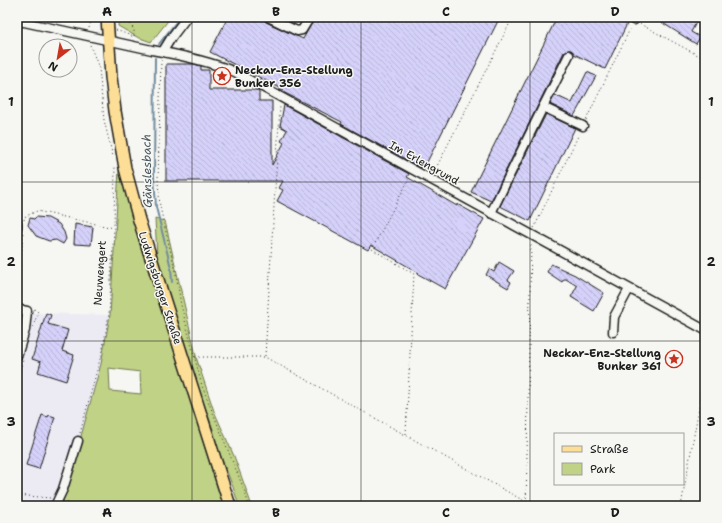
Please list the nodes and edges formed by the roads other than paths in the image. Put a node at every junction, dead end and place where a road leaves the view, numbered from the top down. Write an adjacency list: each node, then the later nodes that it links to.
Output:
1 (107, 17): 6 (main road, Ludwigsburger Straße)
2 (187, 17): 7 (street)
3 (268, 17): 4 (street)
4 (310, 17)
5 (17, 22): 6 (street, Im Erlengrund)
6 (109, 41): 7 (street, Im Erlengrund); 21 (main road, Ludwigsburger Straße)
7 (163, 51): 11 (street, Im Erlengrund)
8 (569, 55): 9 (street)
9 (543, 107): 10 (street); 11 (street)
10 (583, 126)
11 (491, 213): 14 (street, Im Erlengrund)
12 (17, 223): 13 (street)
13 (17, 227)
14 (629, 289): 16 (street, Im Erlengrund); 17 (street)
15 (17, 305): 18 (street)
16 (705, 330)
17 (613, 332)
18 (17, 356)
19 (78, 441): 20 (street)
20 (57, 503)
21 (230, 506)

